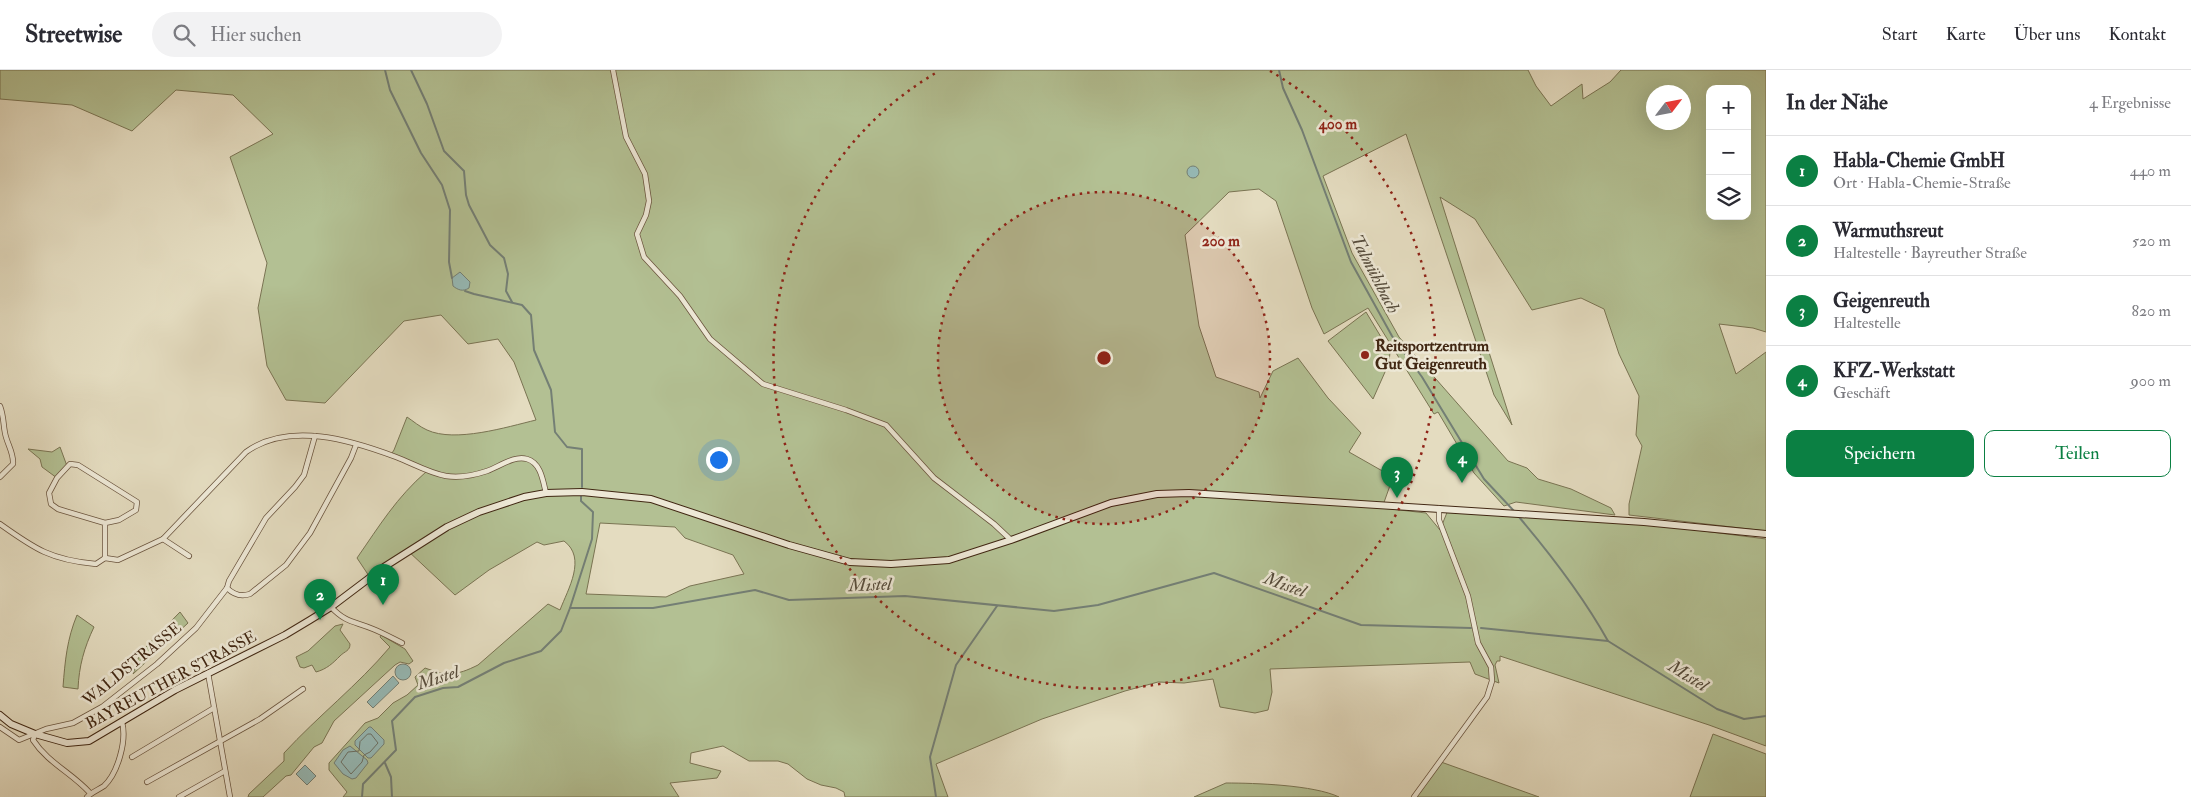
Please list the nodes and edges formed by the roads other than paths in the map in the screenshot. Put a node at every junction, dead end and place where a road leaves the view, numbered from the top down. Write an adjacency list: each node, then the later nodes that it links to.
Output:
1 (612, 70): 12 (street)
2 (0, 406): 5 (street)
3 (315, 436): 4 (street); 11 (street); 15 (street, WALDSTRASSE)
4 (356, 445): 6 (street); 15 (street)
5 (0, 477)
6 (546, 493): 12 (main road, BAYREUTHER STRASSE); 16 (main road, BAYREUTHER STRASSE)
7 (1439, 508): 10 (main road, BAYREUTHER STRASSE); 12 (main road, BAYREUTHER STRASSE); 32 (street)
8 (104, 523): 8 (street); 14 (street)
9 (0, 524): 14 (street)
10 (1766, 536)
11 (163, 539): 13 (street); 14 (street)
12 (1011, 540)
13 (189, 556)
14 (105, 558)
15 (228, 588): 24 (street, WALDSTRASSE)
16 (331, 607): 17 (street); 18 (main road, BAYREUTHER STRASSE)
17 (402, 643)
18 (208, 673): 20 (street); 22 (main road, BAYREUTHER STRASSE)
19 (303, 689): 25 (street)
20 (214, 708): 25 (street); 26 (street)
21 (0, 715): 24 (main road, BAYREUTHER STRASSE)
22 (122, 722): 24 (main road, BAYREUTHER STRASSE); 29 (street)
23 (0, 727): 24 (street, WALDSTRASSE)
24 (35, 734): 29 (street)
25 (220, 740): 27 (street); 28 (street)
26 (132, 756)
27 (225, 771): 30 (street); 31 (street)
28 (148, 782)
29 (89, 795)
30 (179, 797)
31 (230, 797)
32 (1414, 797)

